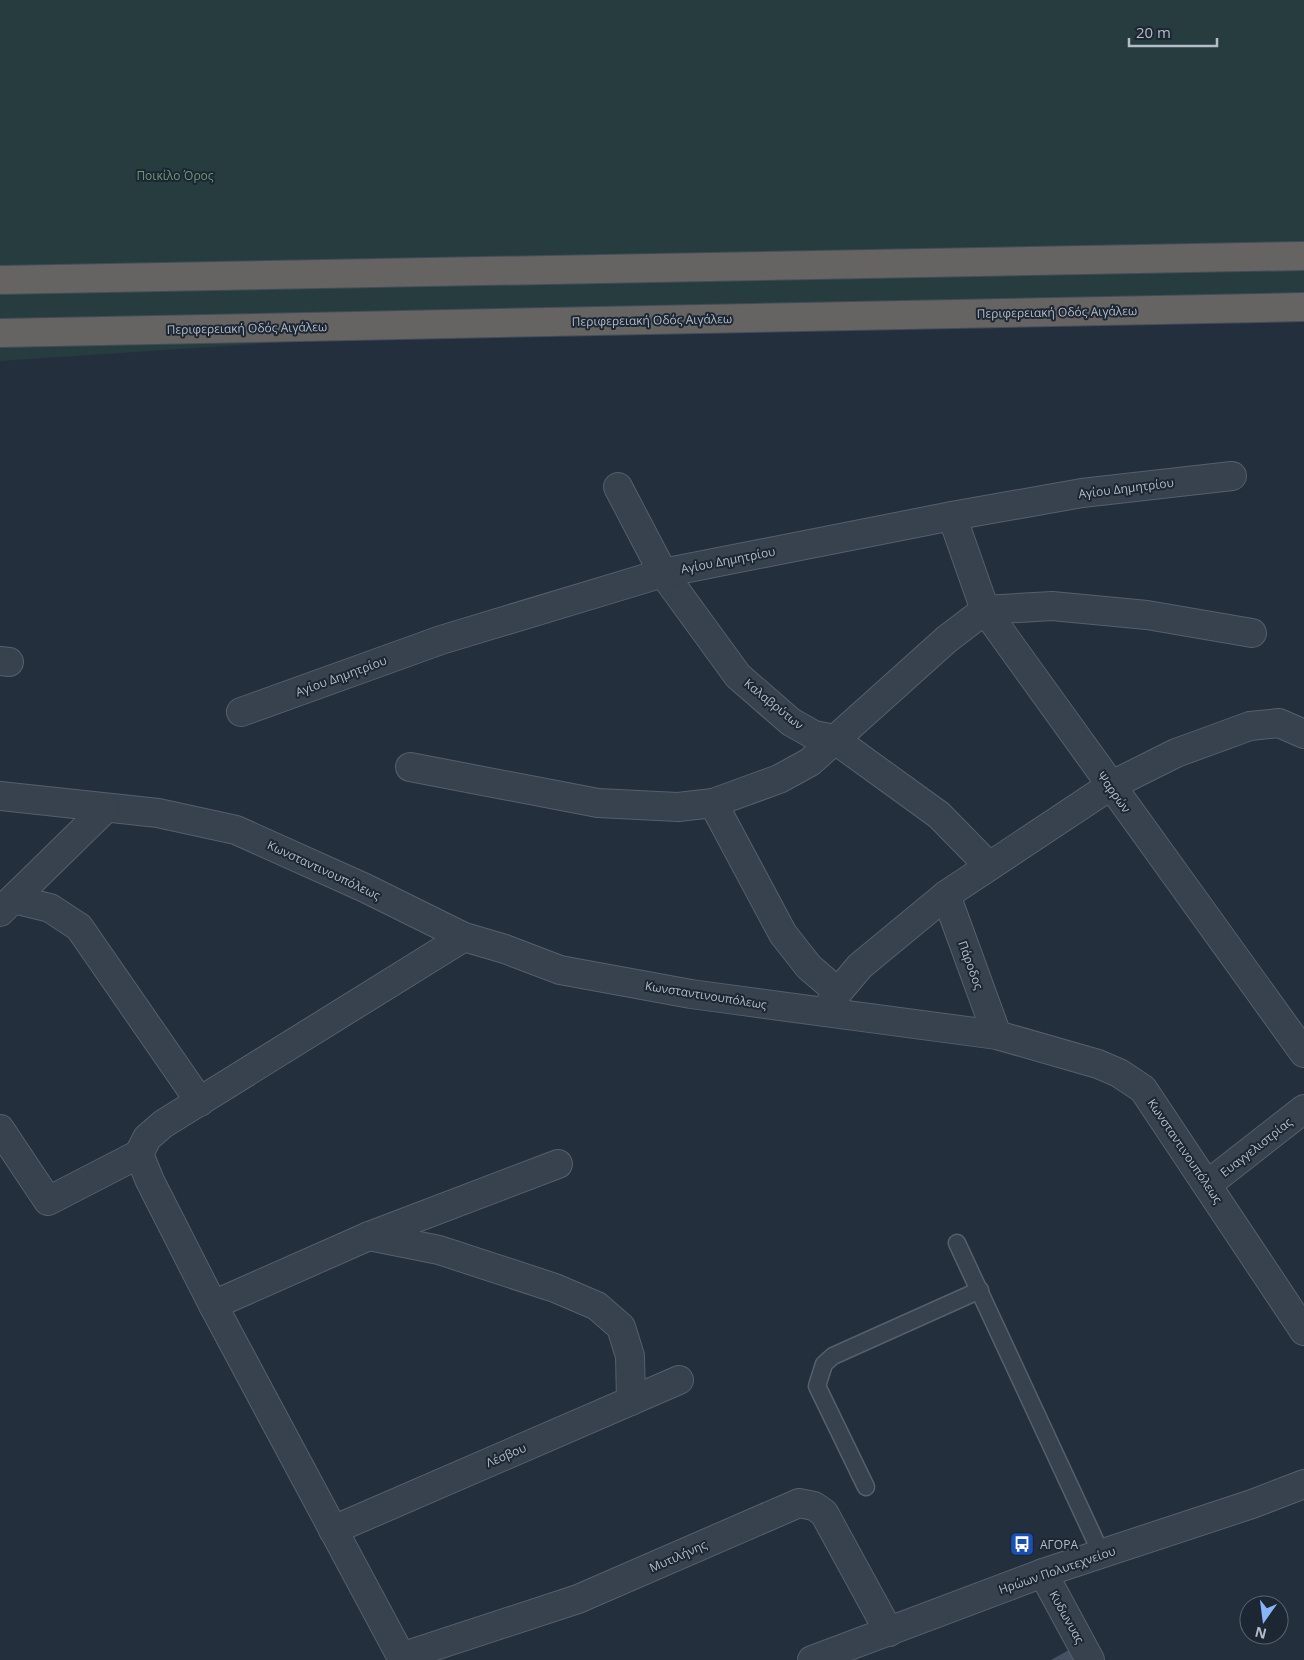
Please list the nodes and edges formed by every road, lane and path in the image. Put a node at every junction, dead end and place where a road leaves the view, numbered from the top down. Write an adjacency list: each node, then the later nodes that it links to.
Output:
1 (1304, 256): 2 (highway)
2 (0, 280)
3 (1304, 306): 4 (highway, Περιφερειακή Οδός Αιγάλεω)
4 (0, 333)
5 (1232, 476): 7 (street, Αγίου Δημητρίου)
6 (618, 487): 8 (street, Καλαβρύτων)
7 (952, 516): 8 (street, Αγίου Δημητρίου); 9 (street, Ψαρρών)
8 (663, 573): 11 (street, Αγίου Δημητρίου); 13 (street, Καλαβρύτων)
9 (985, 610): 10 (street); 13 (street); 15 (street, Ψαρρών)
10 (1252, 633)
11 (240, 712)
12 (1304, 734): 15 (street)
13 (834, 739): 17 (street); 19 (street, Καλαβρύτων)
14 (410, 766): 17 (street)
15 (1110, 786): 19 (street); 25 (street, Ψαρρών)
16 (0, 796): 18 (street, Κωνσταντινουπόλεως)
17 (713, 803): 23 (street)
18 (106, 808): 21 (street); 22 (street, Κωνσταντινουπόλεως)
19 (988, 865): 20 (street)
20 (946, 895): 23 (street); 24 (street, Πάροδος)
21 (6, 906): 26 (street)
22 (464, 937): 23 (street, Κωνσταντινουπόλεως); 26 (street)
23 (831, 1002): 24 (street, Κωνσταντινουπόλεως)
24 (997, 1035): 31 (street, Κωνσταντινουπόλεως)
25 (1304, 1053)
26 (200, 1102): 29 (street)
27 (1304, 1110): 31 (street, Ευαγγελιστρίας)
28 (0, 1129): 29 (street)
29 (139, 1154): 35 (street)
30 (558, 1164): 32 (street)
31 (1208, 1184): 36 (street, Κωνσταντινουπόλεως)
32 (369, 1236): 35 (street); 38 (street)
33 (957, 1243): 34 (lane)
34 (980, 1290): 40 (lane); 42 (lane)
35 (213, 1304): 41 (street)
36 (1304, 1331)
37 (679, 1380): 38 (street, Λέσβου)
38 (631, 1401): 41 (street, Λέσβου)
39 (1304, 1484): 42 (street, Ηρώων Πολυτεχνείου)
40 (866, 1487)
41 (333, 1530): 45 (street)
42 (1101, 1554): 43 (street, Ηρώων Πολυτεχνείου)
43 (1043, 1573): 44 (street, Ηρώων Πολυτεχνείου); 47 (street, Κυδωνυας)
44 (889, 1632): 45 (street, Μυτιλήνης); 46 (street, Ηρώων Πολυτεχνείου)
45 (402, 1659)
46 (812, 1660)
47 (1090, 1660)

